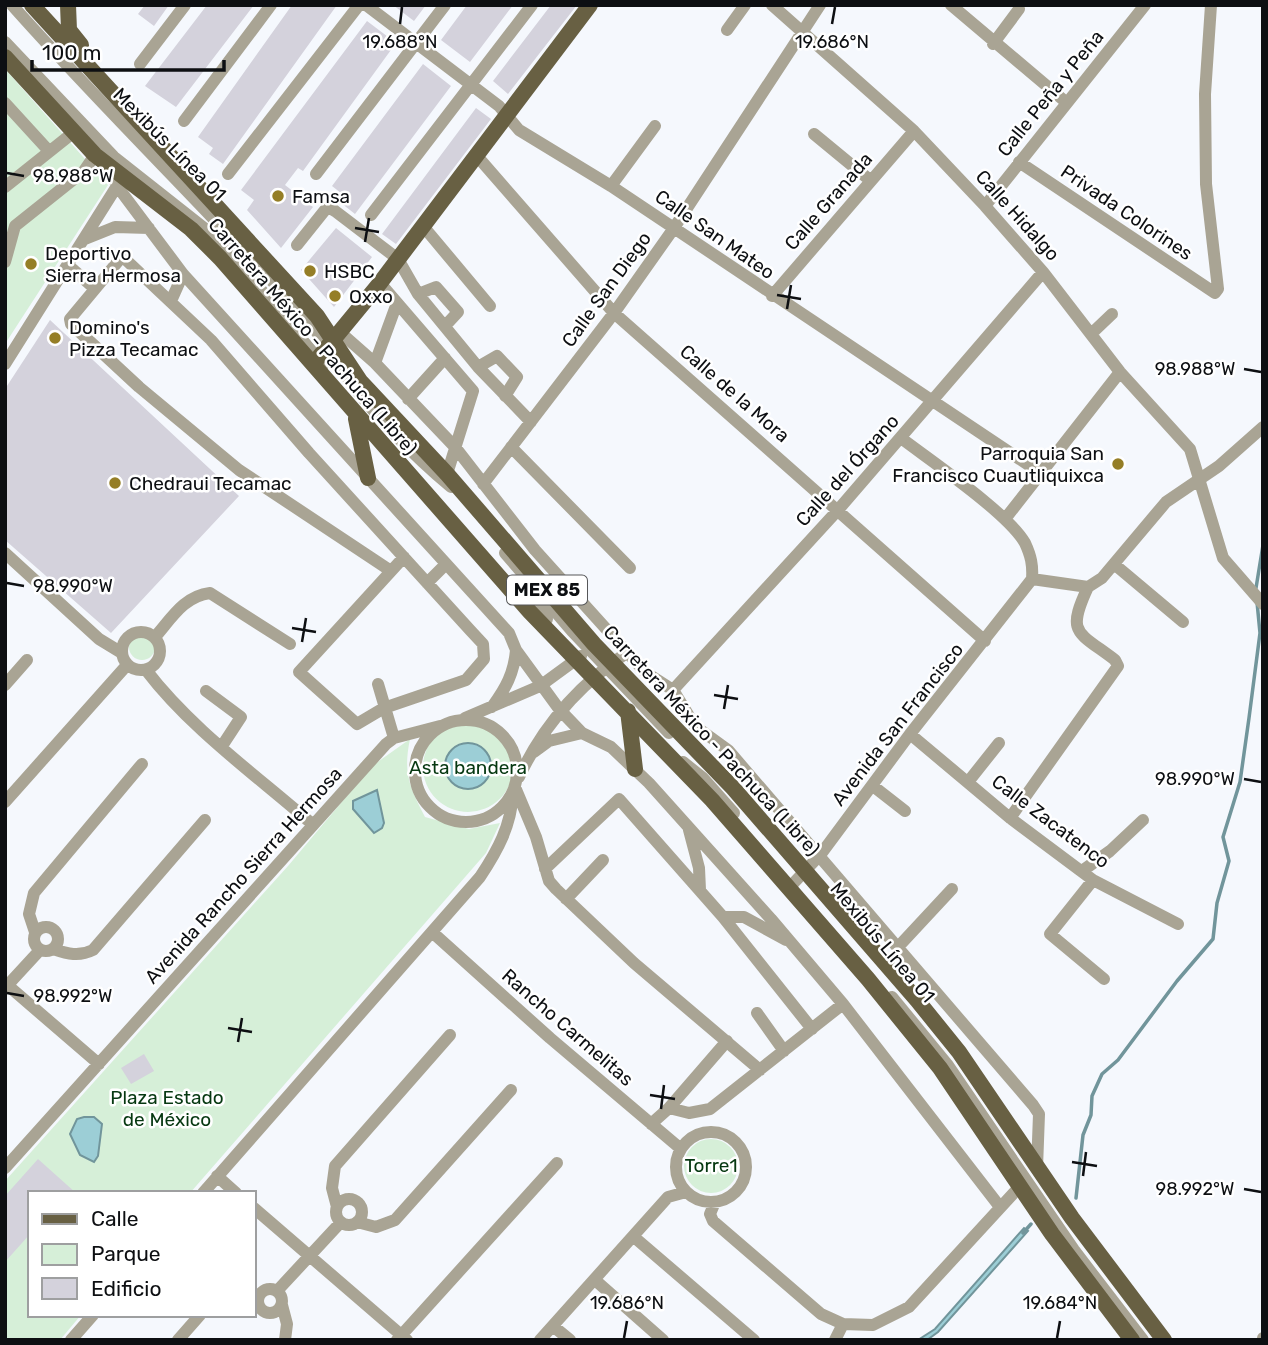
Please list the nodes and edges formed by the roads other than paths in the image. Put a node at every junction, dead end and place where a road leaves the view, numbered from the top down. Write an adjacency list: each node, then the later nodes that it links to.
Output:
1 (12, 5): 71 (street, Mexibús Línea 01)
2 (68, 5): 31 (main road)
3 (185, 5): 25 (street)
4 (271, 5): 30 (street)
5 (359, 5): 41 (street)
6 (366, 5): 18 (street, Calle San Mateo)
7 (445, 5): 22 (street)
8 (531, 5): 26 (street)
9 (590, 5): 29 (main road)
10 (745, 5): 19 (street)
11 (772, 5): 20 (street, Calle Hidalgo)
12 (820, 5): 20 (street, Calle San Diego)
13 (951, 5): 23 (street)
14 (1145, 5): 28 (street, Calle Peña y Peña)
15 (1211, 5): 39 (street, Privada Colorines)
16 (35, 7): 31 (main road, Carretera México - Pachuca (Libre) / MEX 85)
17 (1019, 9): 23 (street)
18 (384, 10): 22 (street, Calle San Mateo)
19 (727, 30)
20 (802, 30): 33 (street, Calle Hidalgo); 51 (street, Calle San Diego)
21 (5, 42): 71 (street, Mexibús Línea 01)
22 (417, 44): 26 (street, Calle San Mateo); 42 (street)
23 (993, 44): 28 (street)
24 (5, 57): 34 (main road, Carretera México - Pachuca (Libre) / MEX 85)
25 (140, 64)
26 (471, 85): 29 (street, Calle San Mateo); 48 (street)
27 (5, 103): 36 (street)
28 (1067, 103): 39 (street, Calle Peña y Peña)
29 (507, 117): 38 (main road); 45 (street, Calle San Mateo)
30 (184, 121)
31 (140, 122): 71 (main road, Carretera México - Pachuca (Libre) / MEX 85)
32 (655, 126): 45 (street)
33 (914, 131): 43 (street, Calle Granada); 47 (street, Calle Hidalgo)
34 (74, 132): 36 (street); 37 (main road, Carretera México - Pachuca (Libre) / MEX 85)
35 (814, 134): 43 (street)
36 (48, 150): 46 (street)
37 (95, 155): 40 (main road, Carretera México - Pachuca (Libre) / MEX 85); 52 (street)
38 (477, 156): 49 (main road); 67 (street, Calle de la Mora)
39 (1019, 162): 47 (street, Calle Peña y Peña)
40 (108, 166): 44 (street); 71 (main road, Carretera México - Pachuca (Libre) / MEX 85)
41 (228, 174)
42 (316, 174)
43 (871, 181): 63 (street, Calle Granada)
44 (117, 186): 50 (street); 53 (street)
45 (611, 186): 51 (street, Calle San Mateo)
46 (5, 187)
47 (985, 206): 58 (street, Calle Hidalgo)
48 (371, 215)
49 (423, 226): 55 (main road); 66 (street)
50 (149, 228): 53 (street); 59 (street)
51 (674, 228): 63 (street, Calle San Mateo); 67 (street, Calle San Diego)
52 (10, 229): 56 (street)
53 (85, 239): 57 (street)
54 (297, 245): 55 (street)
55 (398, 259): 60 (main road); 62 (street)
56 (5, 262)
57 (69, 265): 61 (street); 74 (street)
58 (1043, 272): 70 (street, Calle Hidalgo); 79 (street, Calle del Órgano)
59 (183, 274): 64 (street); 88 (street)
60 (380, 283): 65 (street); 71 (main road)
61 (94, 288): 64 (street); 100 (street)
62 (418, 294): 69 (street); 69 (street)
63 (772, 296): 79 (street, Calle San Mateo)
64 (171, 302): 95 (street)
65 (397, 303): 72 (street); 73 (street)
66 (490, 306)
67 (614, 313): 81 (street, Calle San Diego); 91 (street, Calle de la Mora)
68 (1112, 314): 70 (street)
69 (445, 326): 75 (street)
70 (1091, 334): 76 (street, Calle Hidalgo)
71 (327, 349): 73 (street); 80 (main road, Carretera México - Pachuca (Libre) / MEX 85); 86 (main road, Carretera México - Pachuca (Libre) / MEX 85); 111 (street, Mexibús Línea 01)
72 (444, 358): 78 (street); 84 (street)
73 (375, 363): 78 (street)
74 (5, 364)
75 (478, 367): 77 (street); 77 (street)
76 (1120, 372): 87 (street); 89 (street, Calle Hidalgo)
77 (505, 396): 81 (street)
78 (408, 399): 84 (street)
79 (932, 403): 83 (street, Calle del Órgano); 87 (street, Calle San Mateo)
80 (356, 416): 88 (main road); 111 (main road, Carretera México - Pachuca (Libre) / MEX 85)
81 (531, 422): 85 (street, Calle San Diego)
82 (1263, 427): 89 (street)
83 (901, 438): 91 (street, Calle del Órgano); 92 (street)
84 (455, 447): 86 (street); 90 (street)
85 (511, 447): 90 (street, Calle San Diego); 99 (street)
86 (447, 474): 96 (main road, Carretera México - Pachuca (Libre) / MEX 85)
87 (1042, 474): 92 (street)
88 (368, 478): 97 (street)
89 (1198, 481): 98 (street); 104 (street, Calle Hidalgo)
90 (482, 484): 93 (street)
91 (838, 510): 108 (street, Calle de la Mora); 120 (street, Calle del Órgano)
92 (1004, 519): 101 (street)
93 (535, 550): 96 (street); 106 (street)
94 (5, 553): 113 (street)
95 (404, 557): 100 (street); 102 (street)
96 (524, 563): 111 (main road, Carretera México - Pachuca (Libre) / MEX 85)
97 (446, 564): 102 (street); 110 (street)
98 (1114, 564): 103 (street); 105 (street)
99 (630, 568)
100 (391, 571): 122 (street)
101 (1032, 579): 103 (street); 108 (street, Avenida San Francisco)
102 (427, 583): 122 (street)
103 (1088, 587): 142 (street)
104 (1263, 604)
105 (1183, 622)
106 (608, 631): 111 (street); 112 (street)
107 (155, 637): 109 (street); 113 (street); 115 (street)
108 (985, 641): 130 (street, Avenida San Francisco)
109 (290, 644)
110 (516, 650): 119 (street); 123 (street)
111 (585, 652): 116 (main road, Carretera México - Pachuca (Libre) / MEX 85); 116 (main road, Carretera México - Pachuca (Libre) / MEX 85); 119 (street)
112 (628, 652): 116 (street); 120 (street)
113 (125, 659): 115 (street); 140 (street)
114 (27, 660): 117 (street)
115 (146, 670): 133 (street)
116 (602, 671): 124 (street); 125 (main road, Carretera México - Pachuca (Libre) / MEX 85); 128 (main road, Carretera México - Pachuca (Libre) / MEX 85); 151 (street, Mexibús Línea 01)
117 (5, 684)
118 (378, 684): 122 (street)
119 (540, 686): 123 (street); 124 (street)
120 (673, 690): 128 (street)
121 (206, 691): 133 (street)
122 (384, 708): 131 (street)
123 (491, 709): 126 (street)
124 (559, 709): 129 (street); 134 (street)
125 (628, 711): 136 (main road); 151 (main road, Carretera México - Pachuca (Libre) / MEX 85)
126 (465, 719): 127 (street); 139 (street)
127 (440, 726): 131 (street); 139 (street)
128 (690, 731): 147 (street); 151 (main road, Carretera México - Pachuca (Libre) / MEX 85)
129 (582, 733): 134 (street); 136 (street)
130 (910, 734): 137 (street, Calle Zacatenco); 138 (street, Avenida San Francisco)
131 (394, 738): 145 (street, Avenida Rancho Sierra Hermosa)
132 (999, 743): 137 (street)
133 (222, 746): 145 (street)
134 (528, 757): 139 (street)
135 (142, 765): 158 (street)
136 (635, 769): 146 (street)
137 (968, 782): 142 (street, Calle Zacatenco)
138 (873, 786): 141 (street); 147 (street, Avenida San Francisco)
139 (515, 787): 149 (street); 159 (street)
140 (5, 802)
141 (905, 811)
142 (1010, 817): 150 (street, Calle Zacatenco)
143 (205, 820): 162 (street)
144 (1143, 820): 150 (street)
145 (312, 824): 171 (street, Avenida Rancho Sierra Hermosa)
146 (688, 827): 154 (street); 160 (street)
147 (821, 854): 151 (street, Avenida San Francisco); 161 (street)
148 (603, 860): 155 (street)
149 (545, 869): 154 (street); 155 (street)
150 (1082, 871): 152 (street, Calle Zacatenco)
151 (797, 880): 179 (main road, Carretera México - Pachuca (Libre) / MEX 85); 181 (main road, Carretera México - Pachuca (Libre) / MEX 85); 211 (street, Mexibús Línea 01); 212 (street, Mexibús Línea 01)
152 (1093, 880): 157 (street, Calle Zacatenco); 163 (street)
153 (952, 889): 161 (street)
154 (700, 890): 156 (street)
155 (566, 899): 169 (street)
156 (723, 917): 160 (street); 167 (street)
157 (1178, 924)
158 (35, 932): 162 (street); 162 (street)
159 (432, 932): 175 (street, Rancho Carmelitas); 180 (street)
160 (791, 943): 165 (street)
161 (899, 946): 179 (street)
162 (47, 950): 164 (street)
163 (1104, 979)
164 (6, 985): 171 (street)
165 (843, 1004): 167 (street); 187 (street)
166 (757, 1013): 170 (street)
167 (812, 1029): 170 (street)
168 (450, 1035): 186 (street)
169 (727, 1041): 172 (street); 174 (street)
170 (784, 1051): 172 (street)
171 (99, 1064): 178 (street, Avenida Rancho Sierra Hermosa)
172 (760, 1070): 174 (street)
173 (510, 1090): 190 (street)
174 (669, 1108): 175 (street)
175 (651, 1124): 176 (street, Rancho Carmelitas)
176 (681, 1149): 184 (street); 185 (street)
177 (557, 1163): 201 (street)
178 (5, 1168)
179 (1037, 1170): 213 (main road, Carretera México - Pachuca (Libre) / MEX 85)
180 (217, 1176): 182 (street); 183 (street)
181 (1024, 1190): 187 (street); 210 (main road, Carretera México - Pachuca (Libre) / MEX 85)
182 (205, 1191)
183 (234, 1191)
184 (686, 1192): 185 (street); 191 (street)
185 (715, 1202): 199 (street)
186 (337, 1207): 189 (street); 190 (street)
187 (1000, 1207): 199 (street)
188 (256, 1210): 192 (street)
189 (341, 1222): 190 (street); 192 (street)
190 (357, 1223)
191 (634, 1237): 193 (street); 208 (street)
192 (309, 1257): 195 (street); 201 (street)
193 (595, 1280): 200 (street); 207 (street)
194 (259, 1290): 195 (street); 196 (street)
195 (277, 1291): 196 (street)
196 (282, 1305): 204 (street)
197 (91, 1317): 202 (street)
198 (198, 1317): 203 (street)
199 (843, 1324): 209 (street)
200 (553, 1326): 205 (street); 206 (street)
201 (402, 1338)
202 (71, 1340)
203 (178, 1340)
204 (285, 1340)
205 (540, 1340)
206 (570, 1340)
207 (663, 1340)
208 (754, 1340)
209 (835, 1340)
210 (1132, 1340)
211 (1143, 1340)
212 (1159, 1340)
213 (1164, 1340)

